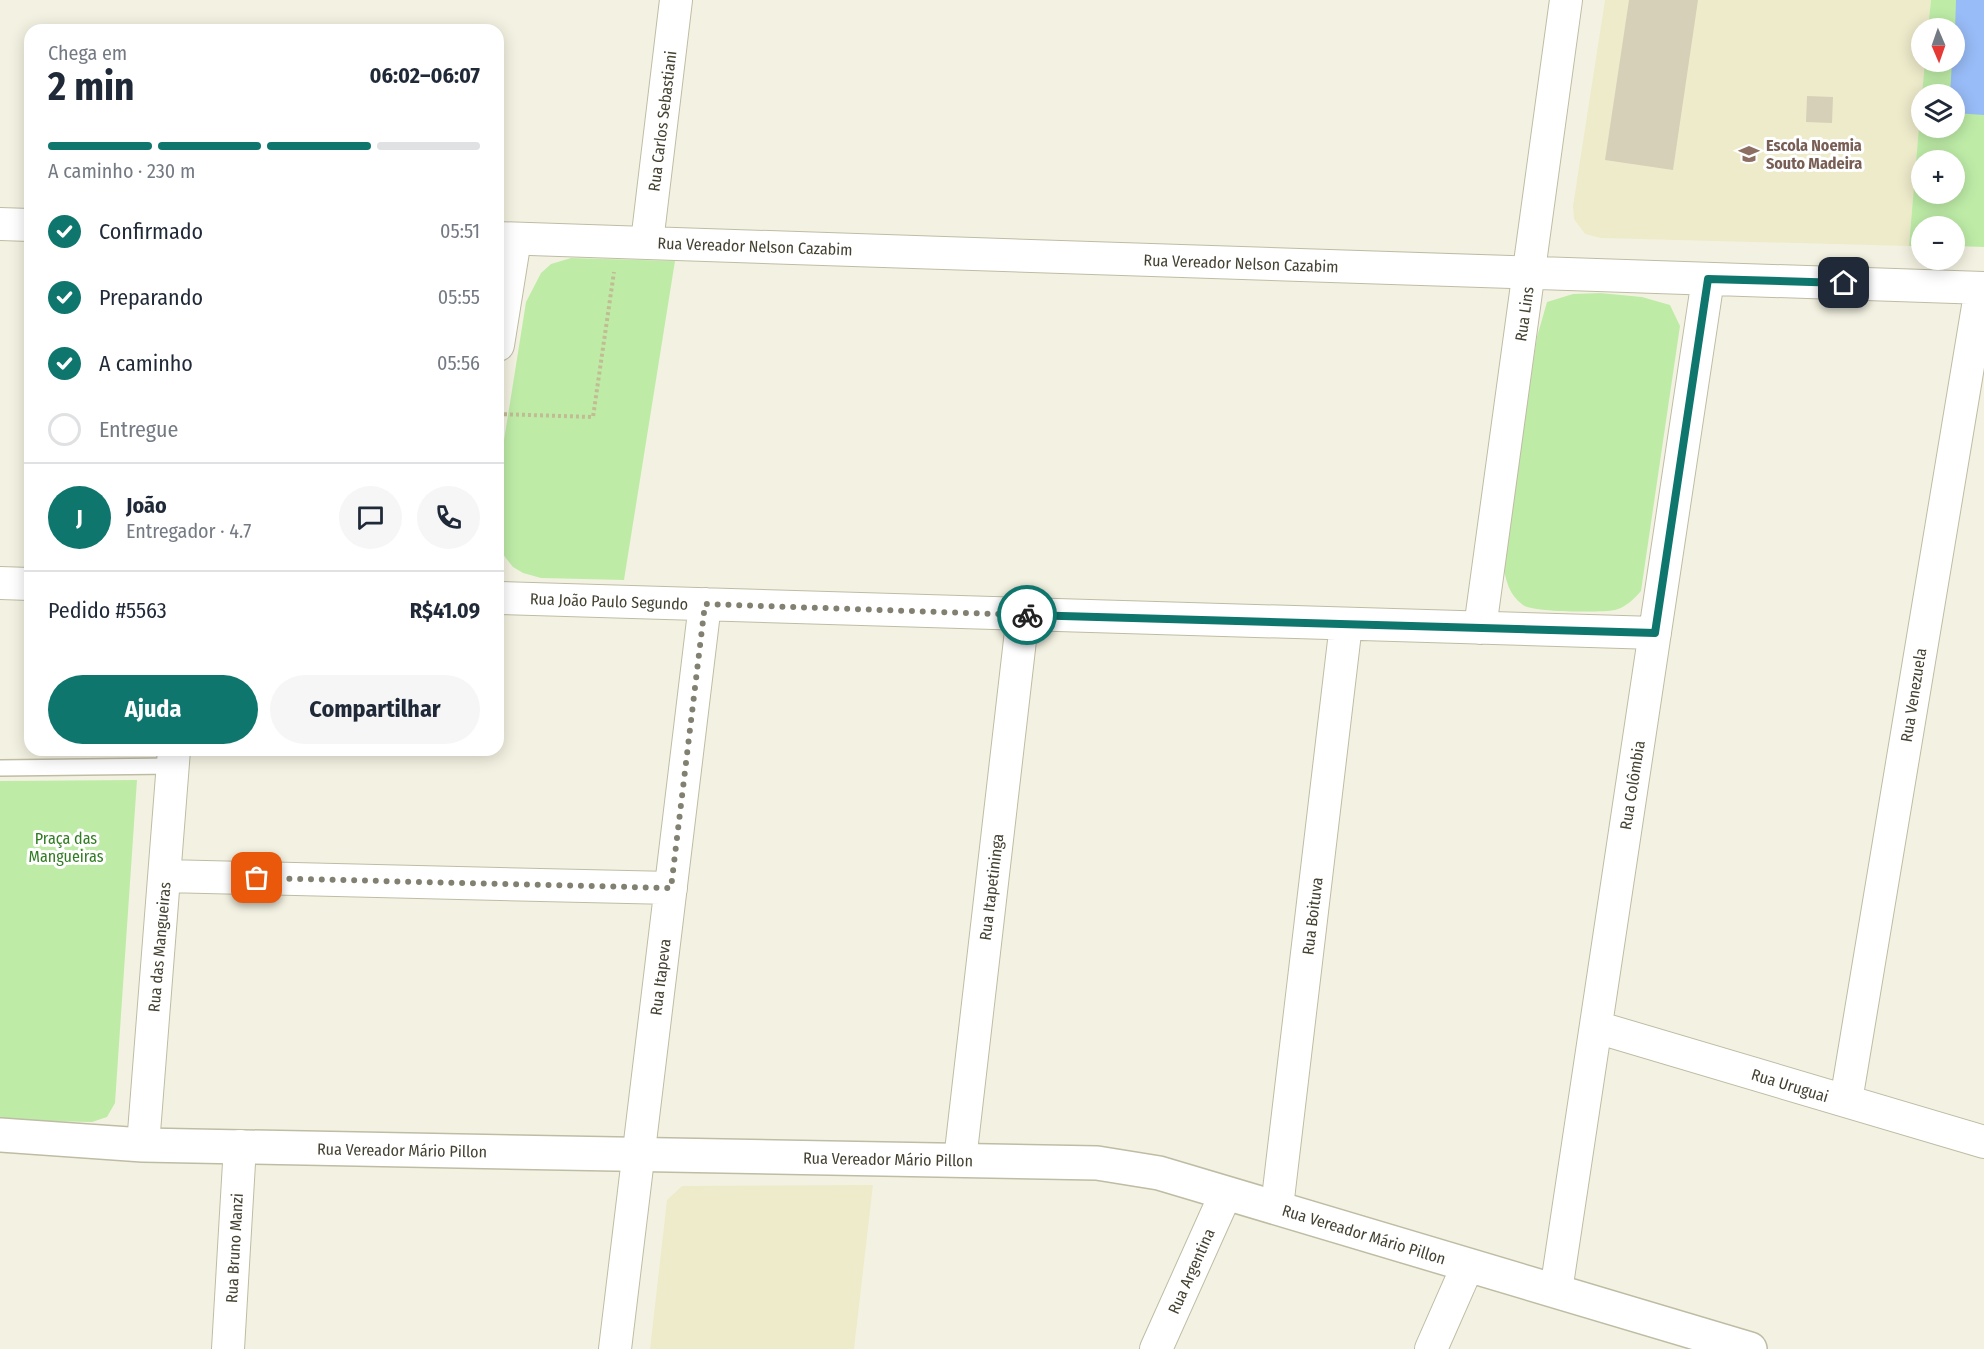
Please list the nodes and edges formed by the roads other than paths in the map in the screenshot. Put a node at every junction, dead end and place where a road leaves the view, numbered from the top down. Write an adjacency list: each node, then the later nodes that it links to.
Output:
1 (676, 0): 6 (street, Rua Carlos Sebastiani)
2 (1566, 0): 7 (street, Rua Lins)
3 (0, 224): 4 (street)
4 (24, 225)
5 (507, 239): 6 (street, Rua Vereador Nelson Cazabim); 8 (street)
6 (633, 242): 7 (street, Rua Vereador Nelson Cazabim)
7 (1530, 272): 9 (street, Rua Vereador Nelson Cazabim); 17 (street, Rua Lins)
8 (504, 274)
9 (1708, 279): 10 (street, Rua Vereador Nelson Cazabim); 18 (street, Rua Colômbia)
10 (1982, 288): 24 (street, Rua Venezuela)
11 (0, 583): 12 (street)
12 (24, 584)
13 (504, 598): 14 (street, Rua João Paulo Segundo)
14 (705, 604): 15 (street, Rua João Paulo Segundo); 22 (street, Rua Itapeva)
15 (1023, 615): 16 (street, Rua João Paulo Segundo); 30 (street, Rua Itapetininga)
16 (1346, 624): 17 (street, Rua João Paulo Segundo); 32 (street, Rua Boituva)
17 (1480, 628): 18 (street, Rua João Paulo Segundo)
18 (1655, 633): 23 (street, Rua Colômbia)
19 (173, 758): 20 (lane); 21 (street, Rua das Mangueiras)
20 (0, 768)
21 (165, 876): 22 (street); 27 (street, Rua das Mangueiras)
22 (671, 888): 29 (street, Rua Itapeva)
23 (1596, 1027): 24 (street, Rua Uruguai); 34 (street, Rua Colômbia)
24 (1845, 1101): 26 (street, Rua Uruguai)
25 (0, 1136): 27 (street, Rua Vereador Mário Pillon)
26 (1984, 1142)
27 (143, 1145): 28 (street, Rua Vereador Mário Pillon)
28 (240, 1146): 29 (street, Rua Vereador Mário Pillon); 36 (street, Rua Bruno Manzi)
29 (638, 1154): 30 (street, Rua Vereador Mário Pillon); 37 (street, Rua Itapeva)
30 (960, 1160): 31 (street, Rua Vereador Mário Pillon)
31 (1226, 1193): 32 (street, Rua Vereador Mário Pillon); 38 (street, Rua Argentina)
32 (1277, 1207): 33 (street, Rua Vereador Mário Pillon)
33 (1468, 1265): 34 (street, Rua Vereador Mário Pillon); 39 (street)
34 (1556, 1292): 35 (street, Rua Vereador Mário Pillon)
35 (1716, 1344): 40 (street, Rua Vereador Mário Pillon)
36 (228, 1349)
37 (615, 1349)
38 (1156, 1349)
39 (1431, 1349)
40 (1750, 1349)

